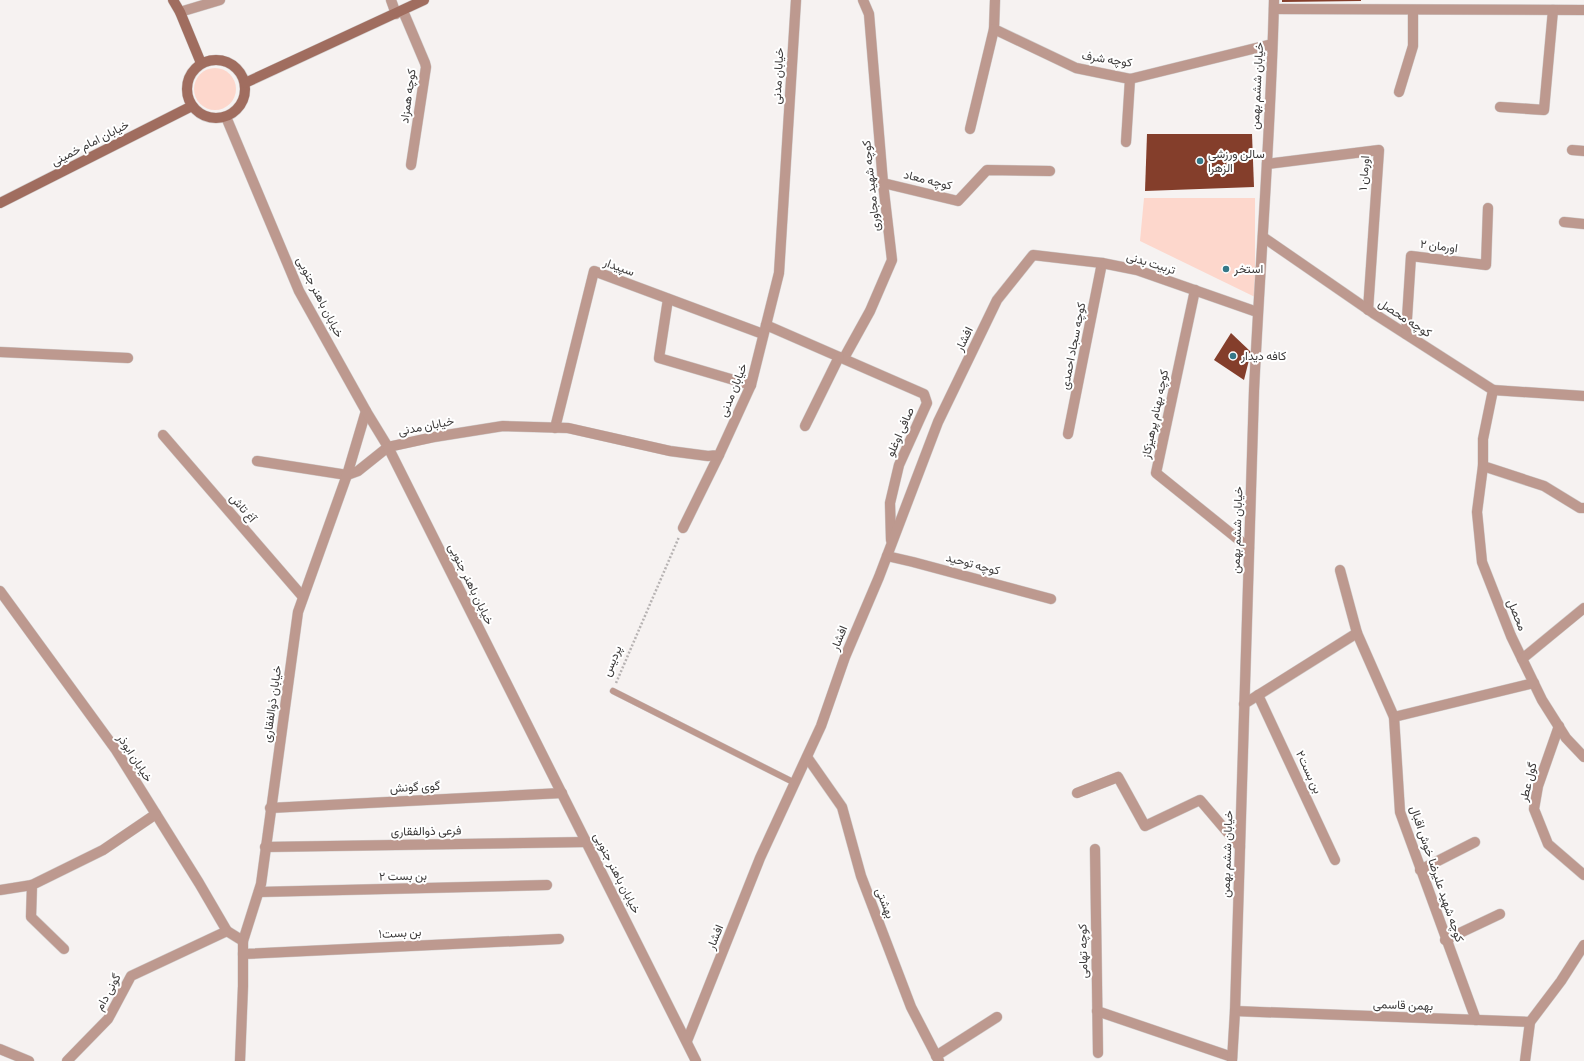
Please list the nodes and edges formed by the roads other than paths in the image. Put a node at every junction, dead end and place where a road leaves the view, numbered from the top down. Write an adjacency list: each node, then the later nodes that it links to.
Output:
1 (173, 0): 12 (main road)
2 (220, 0): 12 (street)
3 (391, 0): 13 (street, کوچه همزاد)
4 (424, 0): 13 (main road)
5 (796, 0): 42 (street, خیابان مدنی)
6 (864, 0): 30 (street, کوچه شهید مجاوری)
7 (995, 0): 14 (street)
8 (1274, 5): 9 (street); 15 (street, خیابان ششم بهمن)
9 (1412, 10): 10 (street); 19 (street)
10 (1552, 10): 11 (street); 21 (street)
11 (1584, 10)
12 (180, 12): 16 (main road)
13 (399, 12): 18 (main road); 28 (street, کوچه همزاد)
14 (994, 29): 17 (street, کوچه شرف); 23 (street)
15 (1272, 44): 17 (street, کوچه شرف); 27 (street, خیابان ششم بهمن)
16 (201, 63): 18 (main road); 20 (main road)
17 (1130, 79): 24 (street)
18 (245, 82): 22 (main road)
19 (1399, 92)
20 (192, 106): 22 (main road); 31 (main road, خیابان امام خمینی)
21 (1500, 107)
22 (226, 117): 50 (street, خیابان باهنر جنوبی)
23 (970, 129)
24 (1126, 142)
25 (1572, 150): 26 (street)
26 (1584, 151)
27 (1266, 164): 35 (street, خیابان ششم بهمن); 40 (street, اورمان ۱)
28 (412, 165)
29 (1050, 171): 30 (street, کوچه معاد)
30 (883, 182): 46 (street, کوچه شهید مجاوری)
31 (0, 202)
32 (1488, 208): 43 (street, اورمان ۲)
33 (1564, 222): 34 (street)
34 (1584, 224)
35 (1263, 237): 40 (street, کوچه محصل); 41 (street, خیابان ششم بهمن)
36 (1033, 255): 37 (street, تربیت بدنی); 62 (street, افشار)
37 (1102, 263): 38 (street, تربیت بدنی); 53 (street, کوچه سجاد احمدی)
38 (1195, 290): 41 (street, تربیت بدنی); 63 (street, کوچه بهنام پرهیزکاز)
39 (668, 299): 42 (street, سپیدار); 47 (street); 52 (street, سپیدار)
40 (1368, 310): 43 (street, کوچه محصل)
41 (1257, 312): 63 (street, خیابان ششم بهمن)
42 (765, 330): 46 (street, صافی اوغلو); 47 (street, خیابان مدنی)
43 (1406, 334): 48 (street, کوچه محصل)
44 (0, 352): 45 (street)
45 (128, 358)
46 (841, 358): 51 (street, کوچه شهید مجاوری); 62 (street, صافی اوغلو)
47 (751, 385): 56 (street, خیابان مدنی)
48 (1493, 390): 49 (street); 58 (street, محصل)
49 (1584, 396)
50 (366, 411): 55 (street, خیابان باهنر جنوبی); 59 (street, خیابان ذوالفقاری)
51 (806, 426)
52 (555, 428): 55 (street, خیابان مدنی); 56 (street, خیابان مدنی)
53 (1068, 434)
54 (163, 435): 67 (street, آغ تاش)
55 (388, 447): 59 (street); 81 (street, خیابان باهنر جنوبی)
56 (719, 455): 61 (street)
57 (257, 461): 59 (street)
58 (1484, 466): 60 (street); 71 (street, محصل)
59 (347, 475): 67 (street, خیابان ذوالفقاری)
60 (1584, 508)
61 (683, 528)
62 (891, 546): 64 (street, افشار)
63 (1249, 548): 75 (street, خیابان ششم بهمن)
64 (887, 556): 68 (street, کوچه توحید); 78 (street, افشار)
65 (1340, 570): 70 (street, کوچه شهید علیرضا خوش اقبال)
66 (0, 591): 84 (street, خیابان ابوذر)
67 (303, 597): 83 (street, خیابان ذوالفقاری)
68 (1051, 600)
69 (1584, 608): 71 (street)
70 (1357, 633): 74 (street); 76 (street, کوچه شهید علیرضا خوش اقبال)
71 (1522, 659): 72 (street, محصل)
72 (1534, 683): 76 (street); 77 (street, محصل)
73 (613, 691): 80 (lane, پردیس)
74 (1258, 695): 75 (street); 90 (street, بن بست۲)
75 (1244, 704): 88 (street, خیابان ششم بهمن)
76 (1394, 717): 91 (street, کوچه شهید علیرضا خوش اقبال)
77 (1559, 726): 79 (street, محصل); 92 (street, گول عطر)
78 (807, 757): 80 (street, افشار); 113 (street, بهشتی)
79 (1584, 757)
80 (795, 783): 110 (street, افشار)
81 (562, 793): 83 (street, گوی گونش); 85 (street, خیابان باهنر جنوبی)
82 (1077, 794): 88 (street)
83 (270, 808): 87 (street, خیابان ذوالفقاری)
84 (156, 814): 94 (street); 98 (street, خیابان ابوذر)
85 (586, 842): 87 (street, فرعی ذوالفقاری); 110 (street, خیابان باهنر جنوبی)
86 (1475, 842): 91 (street)
87 (265, 847): 96 (street, خیابان ذوالفقاری)
88 (1240, 847): 106 (street, خیابان ششم بهمن)
89 (1095, 849): 105 (street, کوچه تهامی)
90 (1335, 860)
91 (1420, 870): 101 (street, کوچه شهید علیرضا خوش اقبال)
92 (1584, 875)
93 (548, 885): 96 (street, بن بست ۲)
94 (32, 886): 95 (street); 103 (street)
95 (0, 890)
96 (259, 892): 100 (street, خیابان ذوالفقاری)
97 (1500, 914): 101 (street)
98 (228, 931): 100 (street, خیابان ابوذر); 116 (street, گونی دام)
99 (559, 939): 104 (street, بن بست۱)
100 (243, 940): 104 (street, خیابان ذوالفقاری)
101 (1446, 940): 108 (street, کوچه شهید علیرضا خوش اقبال)
102 (1584, 945): 109 (street)
103 (64, 950)
104 (243, 954): 117 (street, خیابان ذوالفقاری)
105 (1097, 1011): 112 (street, کوچه تهامی); 114 (street)
106 (1235, 1012): 108 (street, بهمن قاسمی); 114 (street, خیابان ششم بهمن)
107 (997, 1018): 113 (street)
108 (1476, 1020): 109 (street, بهمن قاسمی)
109 (1530, 1022): 119 (street)
110 (688, 1041): 118 (street, خیابان باهنر جنوبی)
111 (0, 1049): 115 (street)
112 (1098, 1053)
113 (937, 1058)
114 (1232, 1059)
115 (29, 1061)
116 (67, 1061)
117 (240, 1061)
118 (696, 1061)
119 (1525, 1061)

